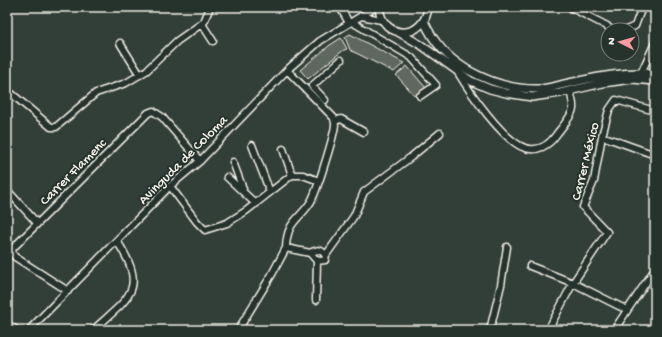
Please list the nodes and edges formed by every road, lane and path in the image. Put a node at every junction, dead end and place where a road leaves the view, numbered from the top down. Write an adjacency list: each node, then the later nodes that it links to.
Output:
1 (210, 7): 13 (street)
2 (340, 7): 10 (street)
3 (377, 7): 7 (street, Avinguda de Coloma); 8 (main road)
4 (428, 7): 9 (main road)
5 (642, 7): 12 (street)
6 (574, 8): 11 (street)
7 (362, 16): 8 (street); 10 (street, Avinguda de Coloma)
8 (381, 20): 14 (main road)
9 (424, 21): 14 (main road); 21 (main road)
10 (350, 22): 19 (street, Avinguda de Coloma); 27 (street)
11 (600, 22)
12 (636, 22)
13 (202, 24): 15 (street); 23 (street)
14 (398, 32): 20 (main road)
15 (213, 41)
16 (120, 43): 23 (street)
17 (655, 43): 21 (street)
18 (341, 60): 28 (street)
19 (287, 70): 28 (street); 37 (street, Avinguda de Coloma)
20 (457, 71): 25 (main road); 25 (street)
21 (641, 73): 22 (main road)
22 (655, 74)
23 (140, 75): 26 (street)
24 (655, 81): 25 (main road)
25 (570, 91)
26 (7, 92)
27 (420, 96)
28 (324, 101): 30 (street)
29 (655, 111): 33 (street, Carrer México)
30 (335, 121): 31 (street); 41 (street)
31 (364, 132)
32 (440, 133): 53 (street)
33 (602, 136): 36 (street); 57 (street, Carrer México)
34 (252, 145): 45 (street)
35 (283, 149): 39 (street)
36 (655, 155)
37 (200, 161): 42 (street, Avinguda de Coloma); 47 (street, Carrer Flamenc)
38 (232, 162): 44 (street)
39 (292, 175): 41 (street); 45 (street)
40 (227, 177): 44 (street)
41 (319, 181): 50 (street)
42 (170, 186): 46 (street); 48 (street, Avinguda de Coloma)
43 (7, 190): 47 (street)
44 (243, 191): 46 (street)
45 (270, 192): 46 (street)
46 (256, 204)
47 (37, 223): 52 (street, Carrer Flamenc)
48 (117, 241): 58 (street, Avinguda de Coloma); 64 (street)
49 (507, 247): 66 (street)
50 (286, 248): 51 (street); 65 (street)
51 (310, 253): 53 (street); 54 (street)
52 (10, 254): 58 (street, Carrer Flamenc)
53 (326, 255): 54 (street)
54 (317, 261): 59 (street)
55 (530, 266): 57 (street)
56 (655, 269): 60 (street)
57 (573, 283): 60 (street); 67 (street, Carrer México)
58 (68, 291): 63 (street, Avinguda de Coloma)
59 (316, 300)
60 (627, 310): 68 (street)
61 (7, 324): 62 (street)
62 (17, 330)
63 (29, 330)
64 (93, 330)
65 (238, 330)
66 (490, 330)
67 (548, 330)
68 (614, 330)

